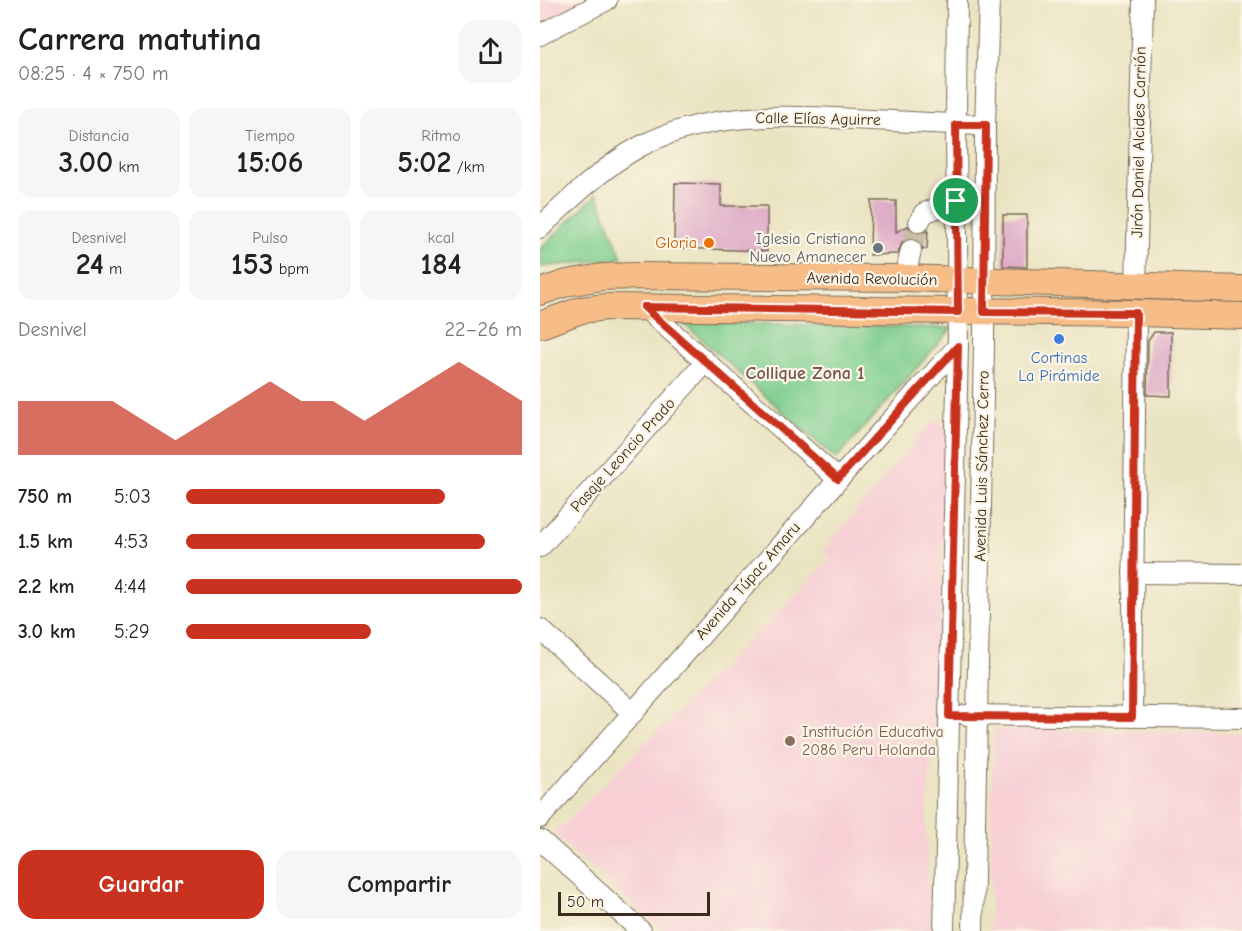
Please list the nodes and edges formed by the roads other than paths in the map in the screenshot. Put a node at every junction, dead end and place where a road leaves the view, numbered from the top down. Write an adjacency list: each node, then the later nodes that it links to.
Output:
1 (607, 0): 5 (street)
2 (957, 0): 6 (street, Avenida Luis Sánchez Cerro)
3 (989, 0): 7 (street, Avenida Luis Sánchez Cerro)
4 (1143, 0): 15 (street, Jirón Daniel Alcides Carrión)
5 (540, 35)
6 (956, 125): 7 (street, Calle Elías Aguirre); 8 (street, Avenida Luis Sánchez Cerro); 10 (street, Calle Elías Aguirre)
7 (986, 125): 14 (street, Avenida Luis Sánchez Cerro)
8 (956, 201): 9 (street); 13 (street, Avenida Luis Sánchez Cerro)
9 (919, 222)
10 (540, 228)
11 (911, 250): 12 (street)
12 (905, 278): 13 (main road, Avenida Revolución); 17 (main road, Avenida Revolución)
13 (958, 280): 14 (main road, Avenida Revolución); 19 (street, Avenida Luis Sánchez Cerro)
14 (984, 281): 15 (main road, Avenida Revolución); 20 (street, Avenida Luis Sánchez Cerro)
15 (1136, 285): 16 (main road, Avenida Revolución)
16 (1242, 289)
17 (540, 292)
18 (644, 307): 19 (main road, Avenida Revolución); 23 (main road, Avenida Revolución); 25 (street)
19 (958, 312): 20 (main road, Avenida Revolución); 24 (street, Avenida Luis Sánchez Cerro)
20 (984, 312): 21 (main road, Avenida Revolución); 33 (street, Avenida Luis Sánchez Cerro)
21 (1136, 313): 22 (main road, Avenida Revolución); 28 (street)
22 (1242, 316)
23 (540, 325)
24 (958, 346): 26 (street, Avenida Túpac Amaru); 32 (street, Avenida Luis Sánchez Cerro)
25 (706, 362): 26 (street); 27 (street, Pasaje Leoncio Prado)
26 (838, 479): 31 (street, Avenida Túpac Amaru)
27 (540, 547)
28 (1133, 573): 29 (street); 34 (street)
29 (1242, 574)
30 (540, 629): 31 (street)
31 (633, 713): 36 (street, Avenida Túpac Amaru)
32 (949, 716): 33 (street); 39 (street, Avenida Luis Sánchez Cerro)
33 (978, 716): 34 (street); 40 (street, Avenida Luis Sánchez Cerro)
34 (1132, 717): 35 (street)
35 (1242, 718)
36 (540, 818)
37 (540, 840): 38 (street)
38 (641, 931)
39 (944, 931)
40 (973, 931)

